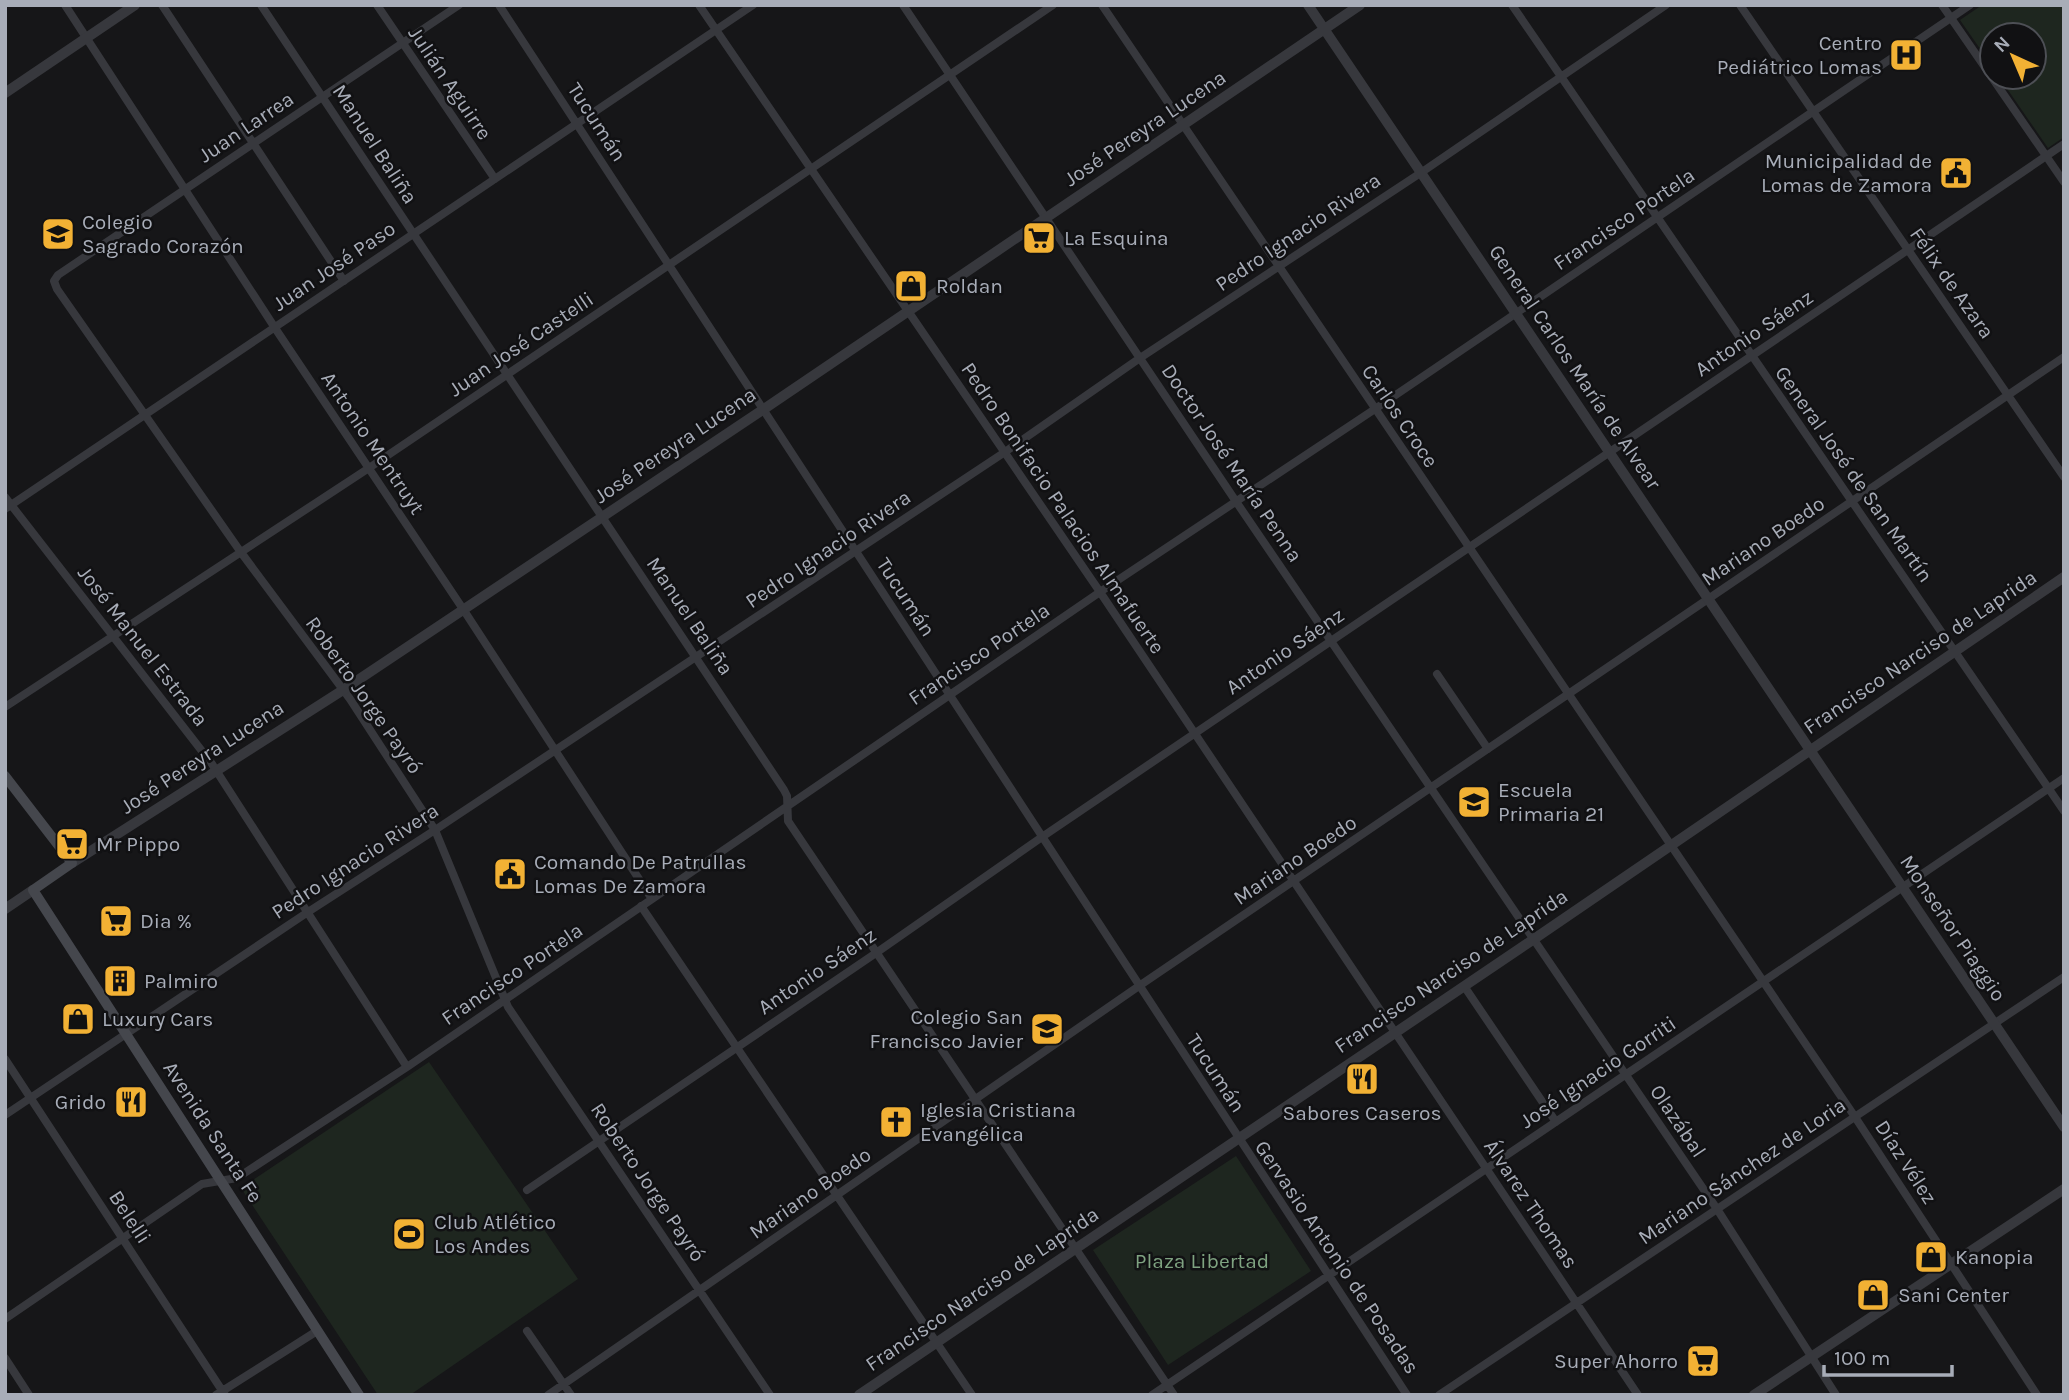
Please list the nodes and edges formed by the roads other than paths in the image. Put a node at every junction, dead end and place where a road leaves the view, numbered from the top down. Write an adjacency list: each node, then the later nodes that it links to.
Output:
1 (65, 5): 23 (street, Antonio Mentruyt)
2 (135, 5): 23 (street)
3 (162, 5): 32 (street)
4 (261, 5): 28 (street, Manuel Baliña)
5 (377, 5): 24 (street, Julián Aguirre)
6 (459, 5): 24 (street, Juan Larrea)
7 (499, 5): 30 (street, Tucumán)
8 (699, 5): 21 (street, Pedro Bonifacio Palacios Almafuerte)
9 (753, 5): 21 (street, Juan José Paso)
10 (903, 5): 25 (street, Doctor José María Penna)
11 (1053, 5): 25 (street, Juan José Castelli)
12 (1102, 5): 31 (street, Carlos Croce)
13 (1308, 5): 22 (street, General Carlos María de Alvear)
14 (1360, 5): 22 (street, José Pereyra Lucena)
15 (1512, 5): 26 (street, General José de San Martín)
16 (1666, 5): 26 (street, Pedro Ignacio Rivera)
17 (1740, 5): 29 (street, Félix de Azara)
18 (1942, 5): 20 (street)
19 (1970, 5): 20 (street, Francisco Portela)
20 (1951, 18): 29 (street, Francisco Portela); 34 (street)
21 (716, 30): 30 (street, Juan José Paso); 35 (street, Pedro Bonifacio Palacios Almafuerte)
22 (1325, 30): 31 (street, José Pereyra Lucena); 36 (street, General Carlos María de Alvear)
23 (87, 38): 27 (street); 39 (street, Antonio Mentruyt)
24 (402, 44): 28 (street, Juan Larrea); 37 (street, Julián Aguirre)
25 (950, 75): 35 (street, Juan José Castelli); 40 (street, Doctor José María Penna)
26 (1562, 77): 36 (street, Pedro Ignacio Rivera); 41 (street, General José de San Martín)
27 (5, 93)
28 (323, 97): 32 (street, Juan Larrea); 42 (street, Manuel Baliña)
29 (1813, 112): 41 (street, Francisco Portela); 43 (street, Félix de Azara)
30 (577, 124): 37 (street, Juan José Paso); 44 (street, Tucumán)
31 (1184, 125): 40 (street, José Pereyra Lucena); 45 (street, Carlos Croce)
32 (254, 143): 39 (street, Juan Larrea); 47 (street)
33 (2064, 144): 34 (street, Antonio Sáenz)
34 (2046, 156): 38 (street); 43 (street, Antonio Sáenz)
35 (811, 169): 44 (street, Juan José Castelli); 48 (street, Pedro Bonifacio Palacios Almafuerte)
36 (1422, 172): 45 (street, Pedro Ignacio Rivera); 49 (street, General Carlos María de Alvear)
37 (495, 179): 42 (street, Juan José Paso)
38 (2064, 182)
39 (186, 188): 46 (street, Juan Larrea); 50 (street, Antonio Mentruyt)
40 (1046, 217): 48 (street, José Pereyra Lucena); 53 (street, Doctor José María Penna)
41 (1656, 218): 49 (street, Francisco Portela); 51 (street, General José de San Martín)
42 (413, 234): 47 (street, Juan José Paso); 54 (street, Manuel Baliña)
43 (1908, 250): 51 (street, Antonio Sáenz); 55 (street, Félix de Azara)
44 (669, 265): 54 (street, Juan José Castelli); 56 (street, Tucumán)
45 (1278, 267): 53 (street, Pedro Ignacio Rivera); 57 (street, Carlos Croce)
46 (54, 281): 58 (street, Roberto Jorge Payró)
47 (344, 281): 50 (street, Juan José Paso)
48 (909, 311): 56 (street, José Pereyra Lucena); 59 (street, Pedro Bonifacio Palacios Almafuerte)
49 (1515, 313): 57 (street, Francisco Portela); 60 (street, General Carlos María de Alvear)
50 (275, 328): 58 (street, Juan José Paso); 61 (street, Antonio Mentruyt)
51 (1752, 356): 60 (street, Antonio Sáenz); 65 (street, General José de San Martín)
52 (2064, 357): 55 (street, Mariano Boedo)
53 (1140, 358): 59 (street, Pedro Ignacio Rivera); 64 (street, Doctor José María Penna)
54 (507, 375): 61 (street, Juan José Castelli); 67 (street, Manuel Baliña)
55 (2008, 395): 62 (street, Félix de Azara); 65 (street, Mariano Boedo)
56 (764, 409): 67 (street, José Pereyra Lucena); 70 (street, Tucumán)
57 (1375, 409): 64 (street, Francisco Portela); 68 (street, Carlos Croce)
58 (146, 414): 66 (street, Juan José Paso); 69 (street, Roberto Jorge Payró)
59 (1005, 452): 70 (street, Pedro Ignacio Rivera); 72 (street, Pedro Bonifacio Palacios Almafuerte)
60 (1609, 452): 68 (street, Antonio Sáenz); 73 (street, General Carlos María de Alvear)
61 (369, 468): 69 (street, Juan José Castelli); 74 (street, Antonio Mentruyt)
62 (2064, 477)
63 (5, 497): 66 (street, José Manuel Estrada)
64 (1235, 500): 72 (street, Francisco Portela); 76 (street, Doctor José María Penna)
65 (1852, 502): 73 (street, Mariano Boedo); 77 (street, General José de San Martín)
66 (8, 507): 75 (street, José Manuel Estrada)
67 (602, 517): 74 (street, José Pereyra Lucena); 78 (street, Manuel Baliña)
68 (1469, 548): 76 (street, Antonio Sáenz); 82 (street, Carlos Croce)
69 (240, 551): 75 (street, Juan José Castelli); 80 (street, Roberto Jorge Payró)
70 (856, 551): 78 (street, Pedro Ignacio Rivera); 81 (street, Tucumán)
71 (2064, 577): 77 (street, Francisco Narciso de Laprida)
72 (1100, 592): 81 (street, Francisco Portela); 84 (street, Pedro Bonifacio Palacios Almafuerte)
73 (1708, 599): 82 (street, Mariano Boedo); 86 (street, General Carlos María de Alvear)
74 (463, 609): 80 (street, José Pereyra Lucena); 87 (street, Antonio Mentruyt)
75 (112, 636): 83 (street, Juan José Castelli); 88 (street, José Manuel Estrada)
76 (1332, 640): 84 (street, Antonio Sáenz); 91 (street, Doctor José María Penna)
77 (1955, 651): 86 (street, Francisco Narciso de Laprida); 92 (street, General José de San Martín)
78 (697, 657): 87 (street, Pedro Ignacio Rivera); 93 (street, Manuel Baliña)
79 (1437, 674): 85 (street)
80 (343, 690): 88 (street, José Pereyra Lucena); 95 (street, Roberto Jorge Payró)
81 (950, 695): 93 (street, Francisco Portela); 96 (street, Tucumán)
82 (1568, 695): 85 (street, Mariano Boedo); 97 (street, Carlos Croce)
83 (5, 706)
84 (1194, 734): 96 (street, Antonio Sáenz); 99 (street, Pedro Bonifacio Palacios Almafuerte)
85 (1488, 749): 91 (street, Mariano Boedo)
86 (1810, 750): 97 (street, Francisco Narciso de Laprida); 100 (street, Monseñor Piaggio)
87 (554, 752): 95 (street, Pedro Ignacio Rivera); 102 (street, Antonio Mentruyt)
88 (216, 771): 98 (street, José Pereyra Lucena); 105 (street, José Manuel Estrada)
89 (5, 776): 98 (main road)
90 (2064, 778): 92 (street, José Ignacio Gorriti)
91 (1431, 788): 99 (street, Mariano Boedo); 106 (street, Doctor José María Penna)
92 (2049, 789): 94 (street, General José de San Martín); 100 (street, José Ignacio Gorriti)
93 (788, 806): 102 (street, Francisco Portela); 107 (street, Manuel Baliña)
94 (2064, 811)
95 (435, 830): 105 (street, Pedro Ignacio Rivera); 112 (street, Roberto Jorge Payró)
96 (1042, 837): 107 (street, Antonio Sáenz); 110 (street, Tucumán)
97 (1671, 846): 106 (street, Francisco Narciso de Laprida); 109 (street, Díaz Vélez)
98 (72, 863): 101 (main road, José Pereyra Lucena)
99 (1294, 881): 110 (street, Mariano Boedo); 114 (street, Pedro Bonifacio Palacios Almafuerte)
100 (1903, 887): 109 (street, José Ignacio Gorriti); 113 (street, Monseñor Piaggio)
101 (33, 890): 104 (street, José Pereyra Lucena); 115 (main road, Avenida Santa Fe)
102 (652, 899): 103 (street, Francisco Portela)
103 (641, 906): 112 (street, Francisco Portela); 116 (street)
104 (5, 909)
105 (308, 912): 115 (street, Pedro Ignacio Rivera); 118 (street, José Manuel Estrada)
106 (1534, 939): 111 (street, Francisco Narciso de Laprida); 119 (street, Olazábal)
107 (876, 953): 116 (street, Antonio Sáenz); 121 (street, Manuel Baliña)
108 (2064, 977): 113 (street, Mariano Sánchez de Loria)
109 (1763, 982): 119 (street, José Ignacio Gorriti); 123 (street, Díaz Vélez)
110 (1139, 986): 121 (street, Mariano Boedo); 126 (street, Tucumán)
111 (1464, 986): 114 (street, Francisco Narciso de Laprida); 124 (street)
112 (505, 1000): 118 (street, Francisco Portela); 127 (street, Roberto Jorge Payró)
113 (1994, 1024): 123 (street, Mariano Sánchez de Loria); 125 (street, Monseñor Piaggio)
114 (1395, 1032): 126 (street, Francisco Narciso de Laprida); 128 (street, Álvarez Thomas)
115 (126, 1034): 120 (street, Pedro Ignacio Rivera); 129 (main road, Avenida Santa Fe)
116 (737, 1046): 127 (street, Antonio Sáenz); 132 (street)
117 (5, 1059): 120 (street, Belelli)
118 (407, 1067): 129 (street, Francisco Portela)
119 (1625, 1075): 124 (street, José Ignacio Gorriti); 133 (street, Olazábal)
120 (31, 1098): 122 (street, Pedro Ignacio Rivera); 134 (street, Belelli)
121 (975, 1100): 132 (street, Mariano Boedo); 135 (street, Manuel Baliña)
122 (5, 1115)
123 (1855, 1117): 133 (street, Mariano Sánchez de Loria); 136 (street, Díaz Vélez)
124 (1556, 1122): 128 (street, José Ignacio Gorriti)
125 (2064, 1127)
126 (1238, 1139): 135 (street, Francisco Narciso de Laprida); 137 (street, Gervasio Antonio de Posadas)
127 (599, 1141): 131 (street, Antonio Sáenz); 138 (street, Roberto Jorge Payró)
128 (1487, 1169): 137 (street, José Ignacio Gorriti); 139 (street, Álvarez Thomas)
129 (223, 1182): 134 (street, Francisco Portela); 141 (main road, Avenida Santa Fe)
130 (2064, 1189): 136 (street)
131 (527, 1190)
132 (837, 1196): 138 (street, Mariano Boedo); 143 (street)
133 (1717, 1209): 139 (street, Mariano Sánchez de Loria); 144 (street, Olazábal)
134 (123, 1239): 140 (street, Francisco Portela); 148 (street, Belelli)
135 (1075, 1250): 143 (street, Francisco Narciso de Laprida); 147 (street, Manuel Baliña)
136 (1952, 1265): 144 (street); 163 (street, Díaz Vélez)
137 (1328, 1276): 147 (street, José Ignacio Gorriti); 158 (street, Gervasio Antonio de Posadas)
138 (700, 1290): 146 (street, Mariano Boedo); 153 (street, Roberto Jorge Payró)
139 (1576, 1303): 159 (street, Mariano Sánchez de Loria); 160 (street, Álvarez Thomas)
140 (5, 1319)
141 (317, 1331): 148 (street); 150 (main road, Avenida Santa Fe)
142 (527, 1331): 146 (street)
143 (936, 1342): 154 (street, Francisco Narciso de Laprida); 155 (street)
144 (1811, 1357): 161 (street); 162 (street, Olazábal)
145 (5, 1358): 149 (street)
146 (563, 1384): 151 (street, Mariano Boedo); 152 (street)
147 (1167, 1385): 156 (street, José Ignacio Gorriti); 157 (street, Manuel Baliña)
148 (221, 1394)
149 (29, 1395)
150 (359, 1395)
151 (548, 1395)
152 (570, 1395)
153 (770, 1395)
154 (859, 1395)
155 (972, 1395)
156 (1152, 1395)
157 (1174, 1395)
158 (1407, 1395)
159 (1439, 1395)
160 (1638, 1395)
161 (1754, 1395)
162 (1836, 1395)
163 (2037, 1395)

